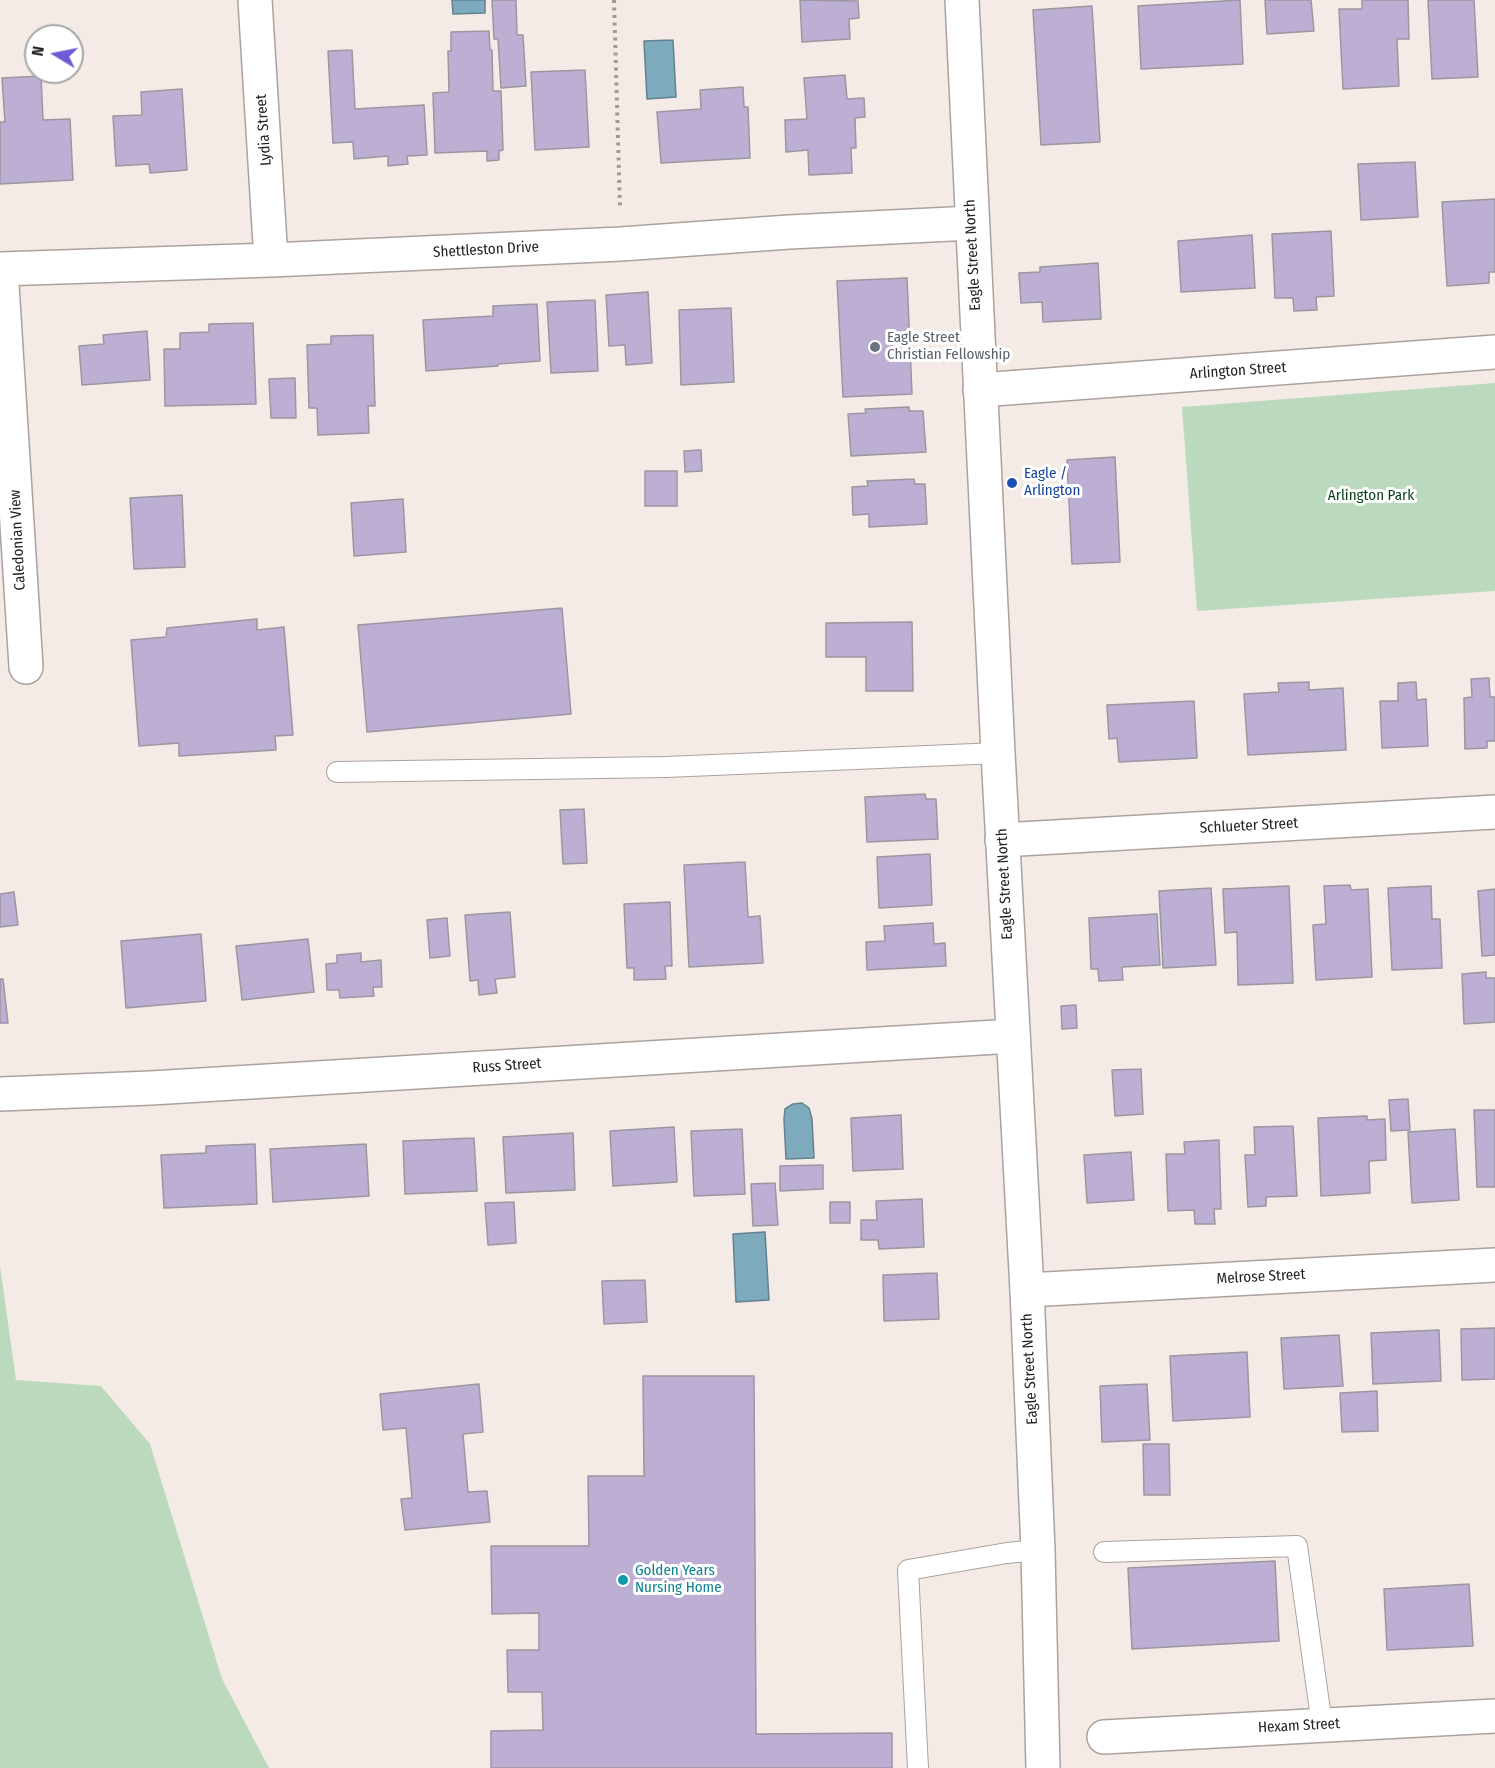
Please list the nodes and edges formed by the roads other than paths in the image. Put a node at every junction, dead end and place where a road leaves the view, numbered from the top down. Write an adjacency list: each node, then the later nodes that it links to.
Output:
1 (255, 0): 4 (street, Lydia Street)
2 (962, 0): 3 (street, Eagle Street North)
3 (972, 224): 4 (street, Shettleston Drive); 7 (street, Eagle Street North)
4 (271, 260): 5 (street, Shettleston Drive)
5 (0, 269): 8 (street, Caledonian View)
6 (1495, 352): 7 (street, Arlington Street)
7 (980, 390): 9 (street, Eagle Street North)
8 (26, 667)
9 (998, 753): 10 (lane); 12 (street, Eagle Street North)
10 (337, 772)
11 (1495, 812): 12 (street, Schlueter Street)
12 (1002, 840): 13 (street, Eagle Street North)
13 (1013, 1036): 14 (street, Russ Street); 16 (street, Eagle Street North)
14 (0, 1094)
15 (1495, 1265): 16 (street, Melrose Street)
16 (1027, 1290): 17 (street, Eagle Street North)
17 (1038, 1550): 22 (lane); 23 (street, Eagle Street North)
18 (1104, 1552): 20 (lane)
19 (1495, 1716): 20 (street, Hexam Street)
20 (1322, 1725): 21 (street, Hexam Street)
21 (1104, 1737)
22 (918, 1768)
23 (1043, 1768)

